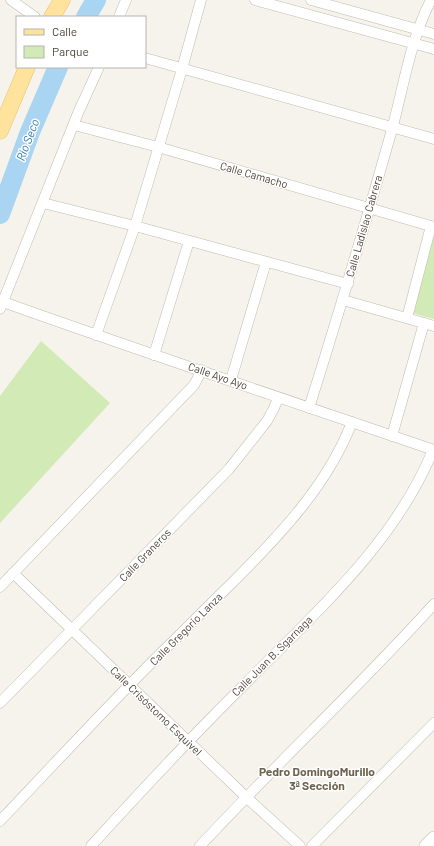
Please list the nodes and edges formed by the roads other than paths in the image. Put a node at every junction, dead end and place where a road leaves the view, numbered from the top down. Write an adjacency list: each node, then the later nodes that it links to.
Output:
1 (12, 0): 9 (street)
2 (62, 0): 10 (main road)
3 (126, 0): 11 (street)
4 (201, 0): 19 (street)
5 (255, 0): 14 (street)
6 (311, 0): 8 (street)
7 (431, 0): 12 (street, Calle Ladislao Cabrera)
8 (342, 4): 12 (street)
9 (34, 16)
10 (53, 16)
11 (120, 16)
12 (418, 30): 13 (street); 14 (street, Calle Ladislao Cabrera)
13 (434, 34)
14 (415, 43): 15 (street); 22 (street, Calle Ladislao Cabrera)
15 (434, 49)
16 (146, 58): 19 (street)
17 (26, 68): 20 (main road)
18 (99, 68): 21 (street)
19 (182, 69): 22 (street); 25 (street)
20 (4, 110): 23 (main road)
21 (74, 125): 25 (street, Calle Camacho); 26 (street)
22 (392, 128): 24 (street); 27 (street, Calle Ladislao Cabrera)
23 (0, 131)
24 (434, 139)
25 (158, 147): 27 (street, Calle Camacho); 28 (street)
26 (43, 203): 28 (street); 34 (street)
27 (370, 208): 29 (street, Calle Camacho); 32 (street, Calle Ladislao Cabrera)
28 (135, 226): 30 (street); 37 (street)
29 (432, 227): 35 (street)
30 (189, 241): 31 (street); 38 (street)
31 (266, 262): 32 (street); 40 (street)
32 (348, 284): 33 (street, Calle Ladislao Cabrera)
33 (343, 300): 35 (street); 42 (street, Calle Ladislao Cabrera)
34 (1, 305): 37 (street, Calle Ayo Ayo)
35 (407, 318): 36 (street)
36 (429, 325): 44 (street)
37 (96, 335): 38 (street, Calle Ayo Ayo)
38 (154, 355): 39 (street, Calle Ayo Ayo)
39 (202, 370): 40 (street, Calle Ayo Ayo); 46 (street)
40 (231, 380): 41 (street, Calle Ayo Ayo)
41 (278, 398): 42 (street, Calle Ayo Ayo); 49 (street, Calle Graneros)
42 (309, 408): 43 (street, Calle Ayo Ayo)
43 (352, 422): 44 (street, Calle Ayo Ayo); 50 (street, Calle Gregorio Lanza)
44 (392, 436): 45 (street, Calle Ayo Ayo)
45 (434, 450): 53 (street, Calle Juan B. Sgarnaga)
46 (13, 573): 47 (street); 49 (street, Calle Crisóstomo Esquivel)
47 (0, 587)
48 (434, 604): 54 (street)
49 (72, 629): 50 (street, Calle Crisóstomo Esquivel); 51 (street, Calle Graneros)
50 (129, 686): 53 (street, Calle Crisóstomo Esquivel); 55 (street, Calle Gregorio Lanza)
51 (0, 703)
52 (434, 723): 57 (street)
53 (188, 741): 54 (street, Calle Crisóstomo Esquivel); 58 (street, Calle Juan B. Sgarnaga)
54 (246, 797): 59 (street); 60 (street, Calle Crisóstomo Esquivel)
55 (0, 821)
56 (434, 838): 61 (street)
57 (318, 844)
58 (90, 846)
59 (200, 846)
60 (300, 846)
61 (426, 846)

